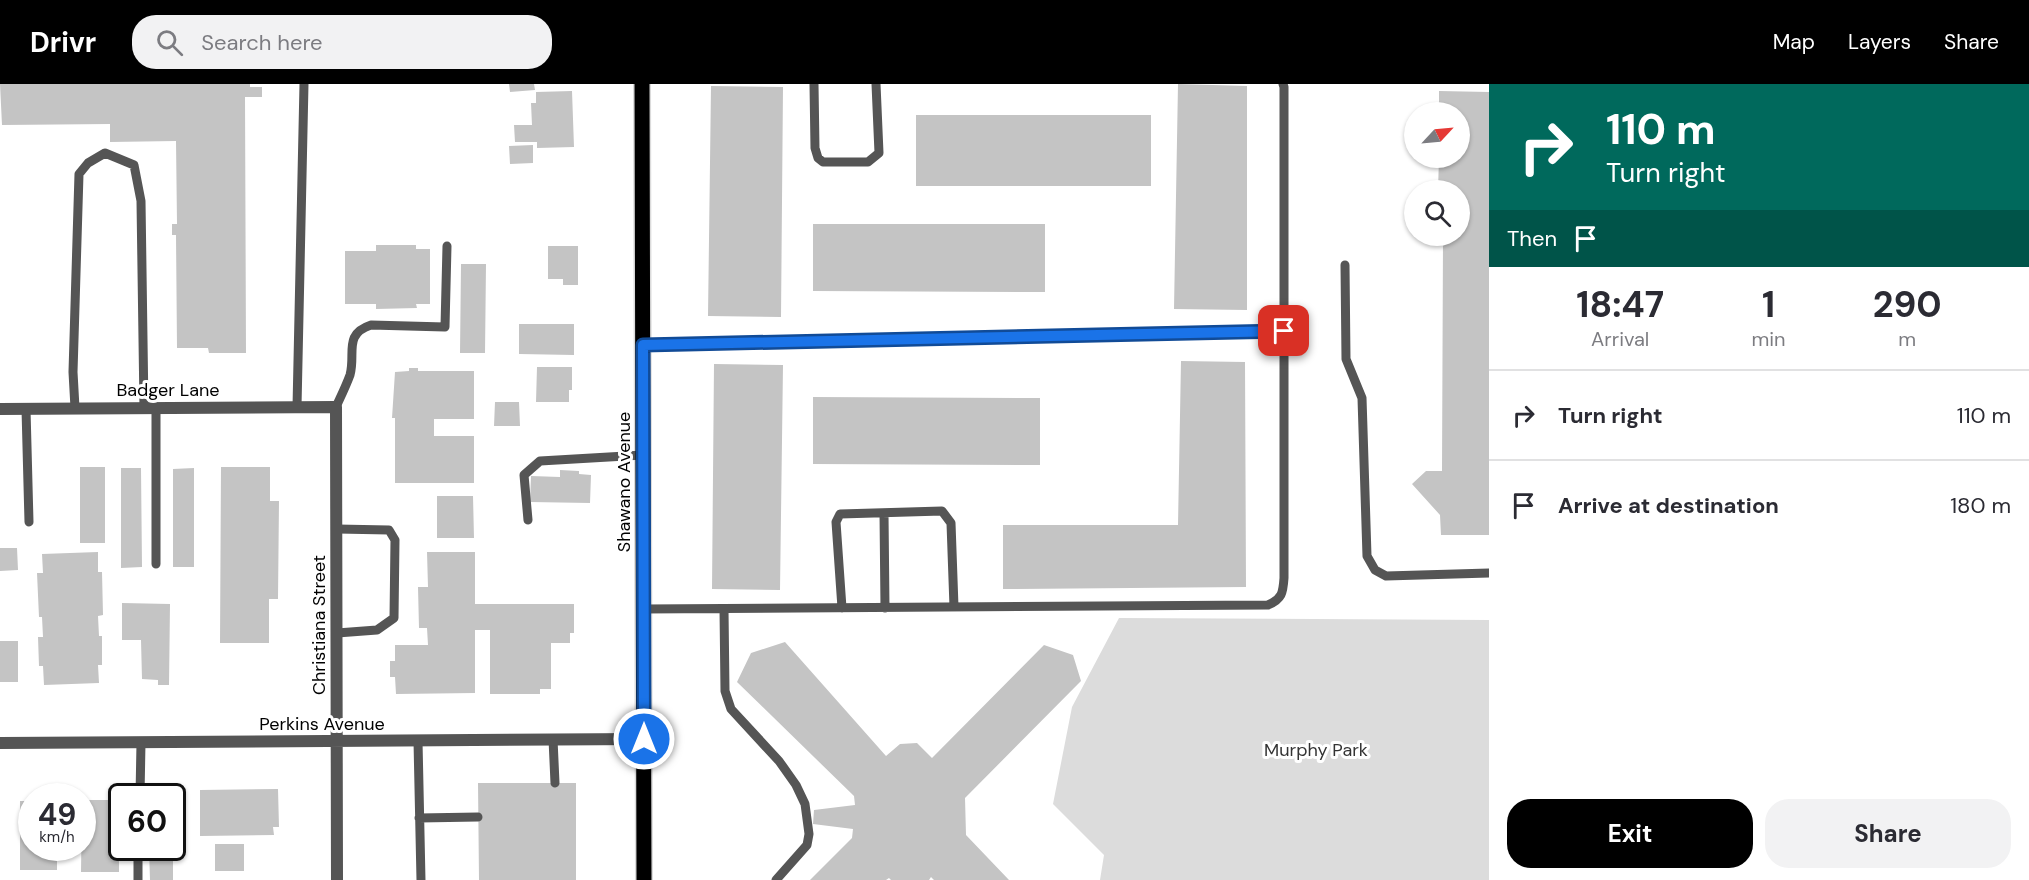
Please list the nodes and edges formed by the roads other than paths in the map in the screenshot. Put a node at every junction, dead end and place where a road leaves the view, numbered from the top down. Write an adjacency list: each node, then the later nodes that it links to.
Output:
1 (304, 84): 10 (lane)
2 (642, 84): 9 (main road, Shawano Avenue)
3 (814, 84): 4 (lane)
4 (876, 84)
5 (1283, 84): 8 (lane)
6 (447, 246): 11 (lane)
7 (1345, 265): 22 (lane)
8 (1284, 331): 9 (lane); 23 (lane)
9 (643, 345): 16 (main road, Shawano Avenue)
10 (297, 407): 11 (street, Badger Lane); 13 (street, Badger Lane)
11 (336, 407): 20 (street, Christiana Street)
12 (75, 408): 13 (street, Badger Lane); 13 (lane); 15 (street, Badger Lane)
13 (150, 408): 21 (lane)
14 (0, 409): 15 (street, Badger Lane)
15 (26, 409): 19 (lane)
16 (643, 455): 18 (lane); 26 (main road, Shawano Avenue)
17 (884, 513): 23 (lane); 24 (lane); 25 (lane)
18 (528, 520)
19 (29, 522)
20 (337, 529): 28 (street, Christiana Street); 28 (lane)
21 (156, 564)
22 (1489, 573)
23 (954, 607): 25 (lane)
24 (842, 608): 25 (lane); 27 (lane)
25 (885, 608)
26 (644, 609): 27 (lane); 30 (main road, Shawano Avenue)
27 (724, 609): 44 (lane)
28 (337, 633): 32 (street, Christiana Street)
29 (553, 739): 30 (street, Perkins Avenue); 31 (street, Perkins Avenue); 36 (lane)
30 (644, 739): 43 (main road, Shawano Avenue)
31 (418, 741): 32 (street, Perkins Avenue); 38 (lane)
32 (337, 742): 34 (street, Perkins Avenue); 41 (street, Christiana Street)
33 (0, 743): 34 (street, Perkins Avenue)
34 (141, 743): 35 (lane)
35 (140, 783)
36 (555, 783)
37 (478, 817): 38 (lane)
38 (419, 818): 42 (lane)
39 (138, 861): 40 (lane)
40 (138, 880)
41 (337, 880)
42 (421, 880)
43 (644, 880)
44 (776, 880)

